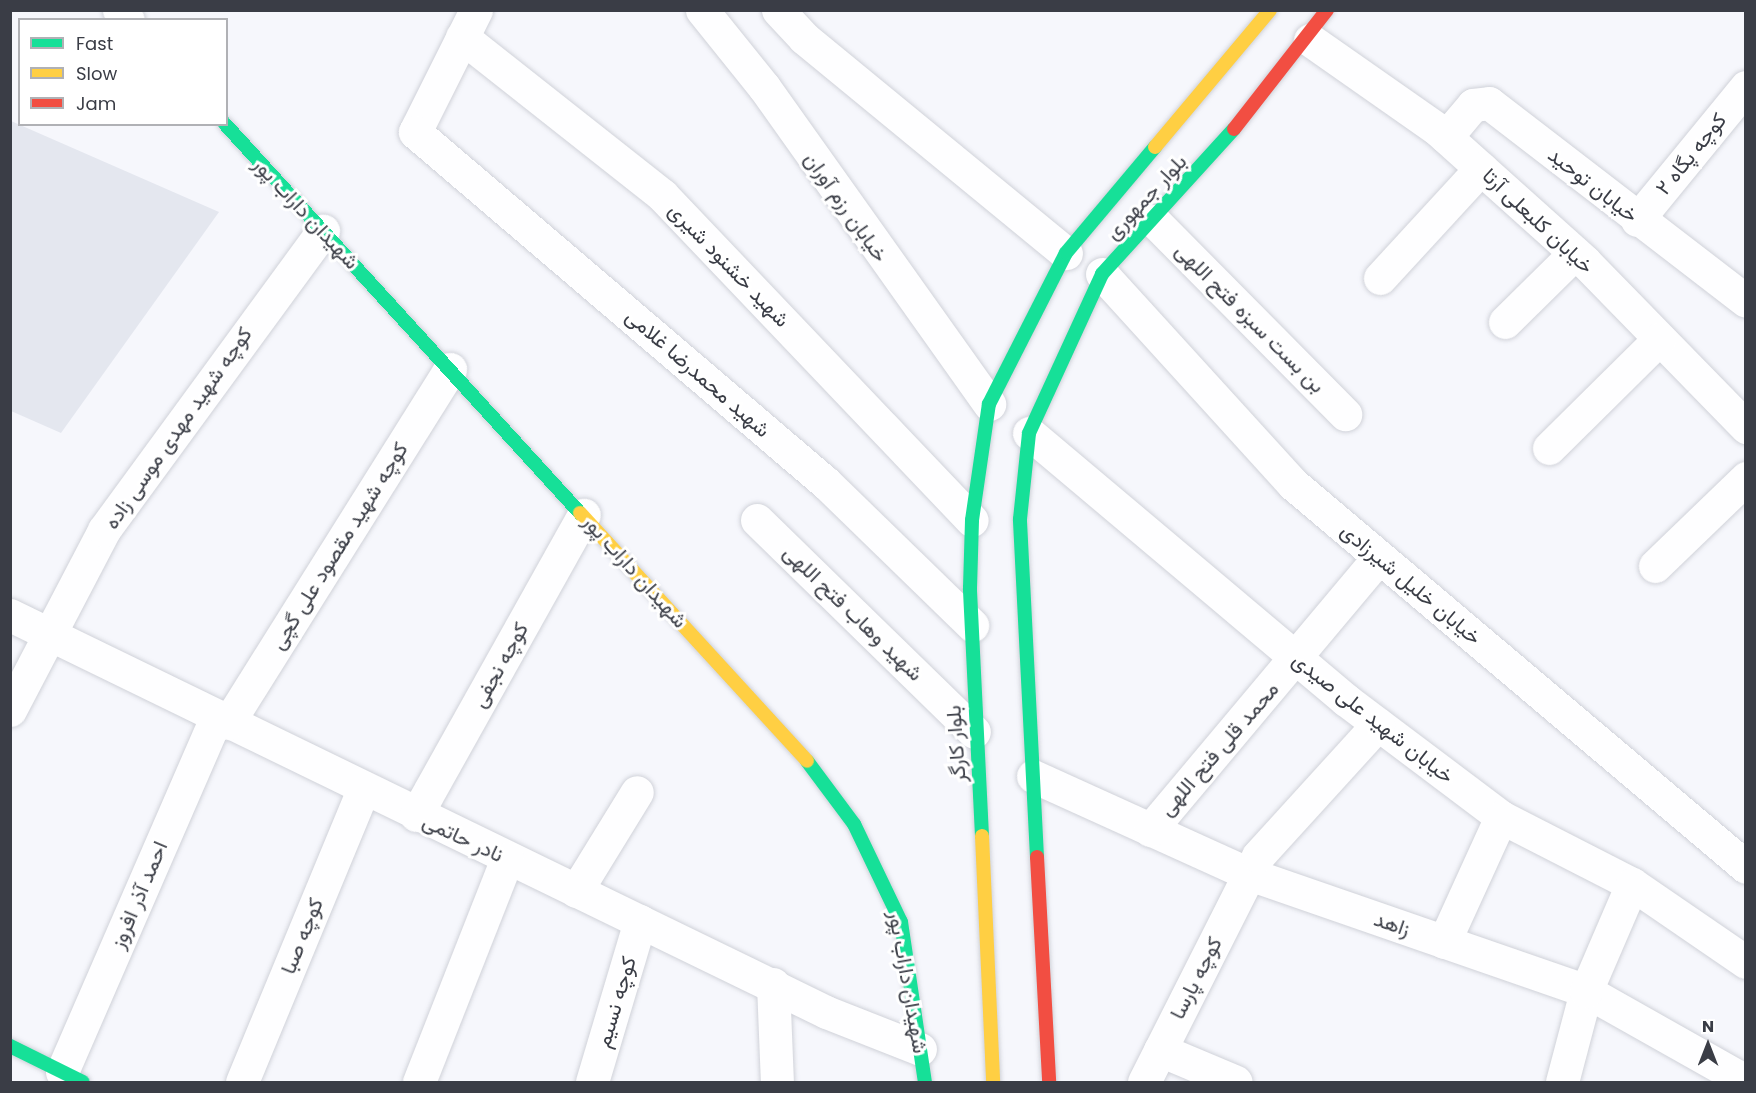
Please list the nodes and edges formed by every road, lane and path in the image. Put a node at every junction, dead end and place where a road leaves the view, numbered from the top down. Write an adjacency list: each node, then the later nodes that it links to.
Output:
1 (702, 10): 23 (street, خیابان رزم آوران)
2 (778, 10): 14 (street)
3 (1270, 10): 14 (street, بلوار جمهوری)
4 (1327, 10): 6 (street, بلوار جمهوری)
5 (469, 24): 29 (street, شهید خشنود شیری); 33 (street, شهید محمدرضا غلامی)
6 (1310, 40): 9 (street, خیابان کلبعلی آرتا); 12 (street, بلوار جمهوری)
7 (1746, 87): 11 (street, کوچه پگاه ۲)
8 (227, 126): 13 (street, شهیدان داراب پور)
9 (1446, 136): 10 (street, خیابان کلبعلی آرتا); 11 (street, خیابان توحید)
10 (1481, 168): 15 (street, خیابان کلبعلی آرتا); 17 (street)
11 (1637, 220): 18 (street, خیابان توحید)
12 (1154, 221): 16 (street, بلوار جمهوری); 22 (street, بن بست سبزه فتح اللهی)
13 (323, 231): 21 (street, شهیدان داراب پور); 34 (street, کوچه شهید مهدی موسی زاده)
14 (1066, 253): 16 (street); 23 (street, بلوار جمهوری)
15 (1575, 253): 19 (street); 20 (street, خیابان کلبعلی آرتا)
16 (1102, 274): 23 (street, بلوار جمهوری); 30 (street, خیابان خلیل شیرزادی)
17 (1380, 278)
18 (1746, 301)
19 (1505, 322)
20 (1659, 339): 24 (street, خیابان کلبعلی آرتا); 25 (street)
21 (450, 369): 27 (street, شهیدان داراب پور); 37 (street, کوچه شهید مقصود علی گچی)
22 (1345, 414)
23 (1009, 419): 29 (street, بلوار کارگر); 35 (street, خیابان شهید علی صیدی); 40 (street)
24 (1746, 427)
25 (1549, 448)
26 (1746, 478): 31 (street)
27 (584, 515): 43 (street, کوچه نجفی); 57 (street, شهیدان داراب پور)
28 (757, 520): 39 (street, شهید وهاب فتح اللهی)
29 (972, 520): 33 (street, بلوار کارگر)
30 (1379, 557): 35 (street, محمد قلی فتح اللهی); 47 (street, خیابان خلیل شیرزادی)
31 (1655, 566)
32 (10, 615): 34 (street, نادر حاتمی)
33 (972, 625): 39 (street, بلوار کارگر)
34 (48, 635): 36 (street, کوچه شهید مهدی موسی زاده); 37 (street, نادر حاتمی)
35 (1297, 658): 38 (street, خیابان شهید علی صیدی); 45 (street, محمد قلی فتح اللهی)
36 (10, 710)
37 (222, 720): 41 (street, نادر حاتمی); 59 (street, احمد آذر افروز)
38 (1378, 724): 44 (street, خیابان شهید علی صیدی); 48 (street, کوچه پارسا)
39 (974, 732): 66 (street, بلوار کارگر)
40 (1033, 776): 45 (street, زاهد); 67 (street)
41 (363, 790): 43 (street, نادر حاتمی); 61 (street, کوچه صبا)
42 (637, 792): 50 (street)
43 (416, 815): 46 (street, نادر حاتمی)
44 (1501, 817): 49 (street, خیابان شهید علی صیدی); 52 (street)
45 (1150, 830): 48 (street, زاهد)
46 (507, 859): 50 (street, نادر حاتمی); 62 (street)
47 (1746, 867)
48 (1248, 874): 52 (street, زاهد); 58 (street, کوچه پارسا)
49 (1632, 884): 53 (street, خیابان شهید علی صیدی); 55 (street)
50 (576, 891): 51 (street, نادر حاتمی)
51 (640, 921): 54 (street, نادر حاتمی); 63 (street, کوچه نسیم)
52 (1444, 942): 55 (street, زاهد)
53 (1746, 962)
54 (773, 984): 57 (street, نادر حاتمی); 64 (street)
55 (1586, 991): 60 (street, زاهد); 70 (street)
56 (10, 1046): 59 (street)
57 (920, 1049): 65 (street, شهیدان داراب پور)
58 (1160, 1050): 68 (street, کوچه پارسا); 69 (street)
59 (72, 1077)
60 (1746, 1081)
61 (242, 1083)
62 (419, 1083)
63 (592, 1083)
64 (777, 1083)
65 (925, 1083)
66 (993, 1083)
67 (1049, 1083)
68 (1144, 1083)
69 (1236, 1083)
70 (1562, 1083)

